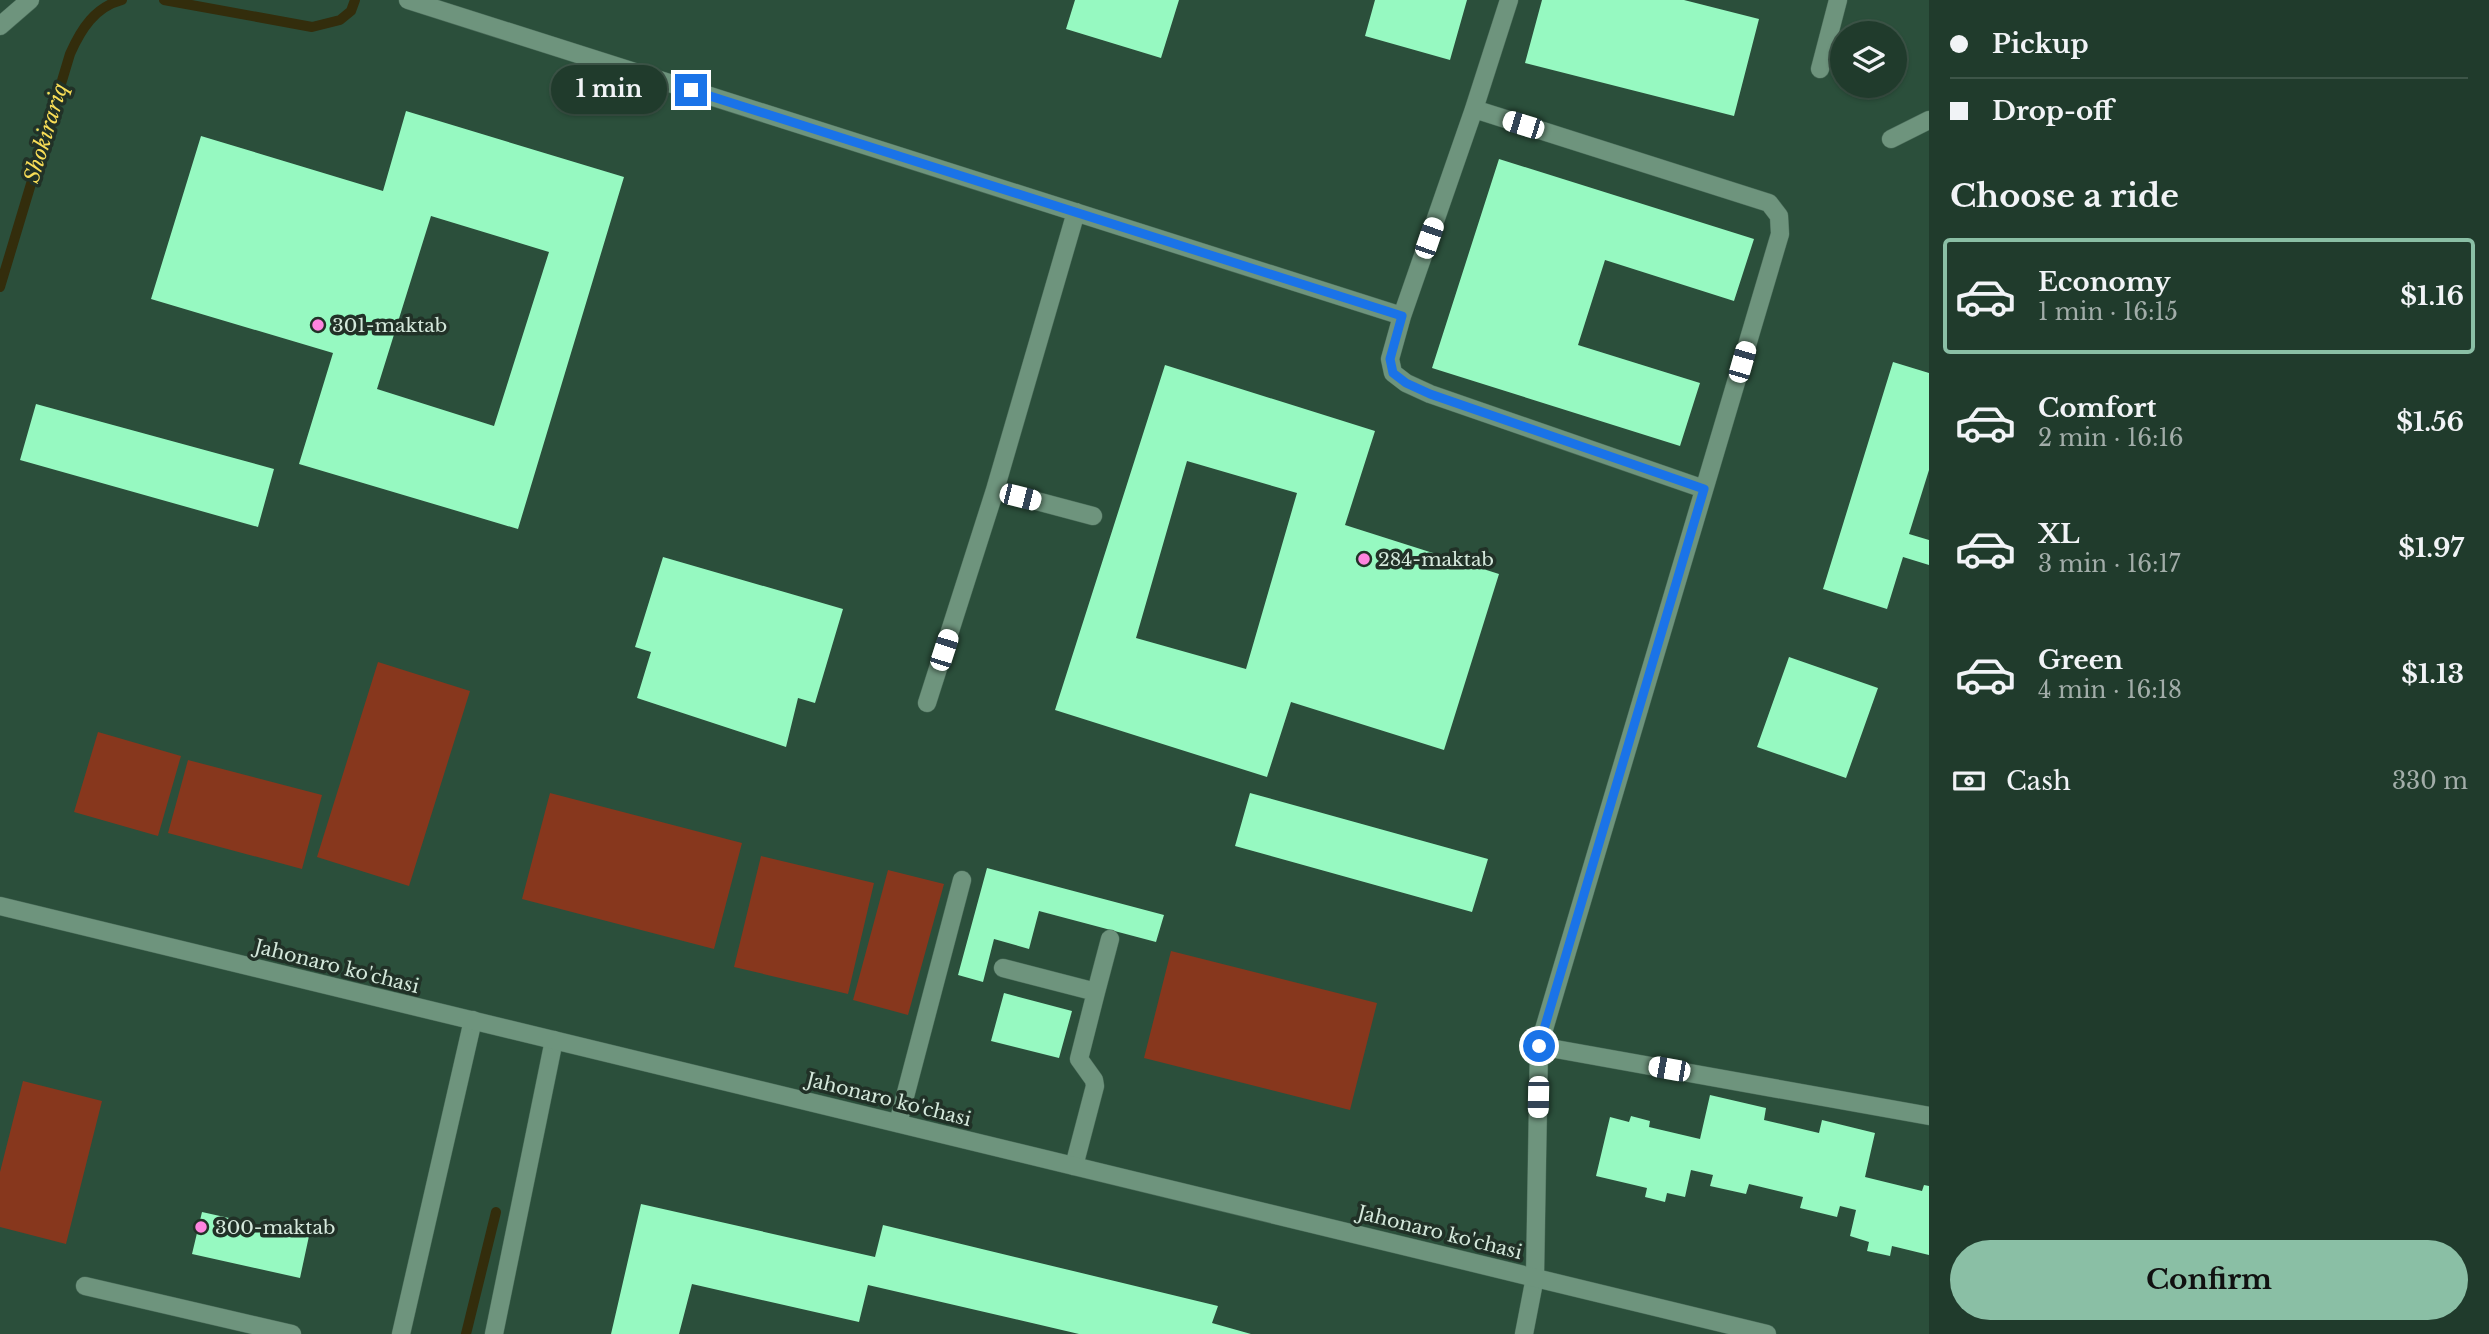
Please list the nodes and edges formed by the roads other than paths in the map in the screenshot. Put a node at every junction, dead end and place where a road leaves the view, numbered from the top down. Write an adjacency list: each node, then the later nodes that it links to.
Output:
1 (30, 0): 5 (street)
2 (408, 0): 10 (street)
3 (1509, 0): 7 (street)
4 (1838, 0): 6 (street)
5 (0, 26)
6 (1820, 69)
7 (1474, 109): 11 (street); 12 (street)
8 (1929, 120): 9 (street)
9 (1891, 139)
10 (1076, 212): 11 (street); 13 (street)
11 (1402, 316): 12 (street)
12 (1704, 489): 23 (street)
13 (995, 490): 14 (street); 15 (street)
14 (1093, 516)
15 (928, 703)
16 (962, 880): 25 (street)
17 (0, 906): 21 (street, Jahonaro ko'chasi)
18 (1110, 939): 20 (street)
19 (1003, 968): 20 (street)
20 (1096, 992): 26 (street)
21 (473, 1020): 22 (street, Jahonaro ko'chasi); 30 (street)
22 (554, 1040): 25 (street, Jahonaro ko'chasi); 31 (street)
23 (1539, 1046): 24 (street); 27 (street)
24 (1929, 1116)
25 (898, 1123): 26 (street, Jahonaro ko'chasi)
26 (1074, 1166): 27 (street, Jahonaro ko'chasi)
27 (1535, 1277): 32 (street); 33 (street, Jahonaro ko'chasi)
28 (85, 1286): 29 (street)
29 (292, 1334)
30 (401, 1334)
31 (494, 1334)
32 (1524, 1334)
33 (1767, 1334)

